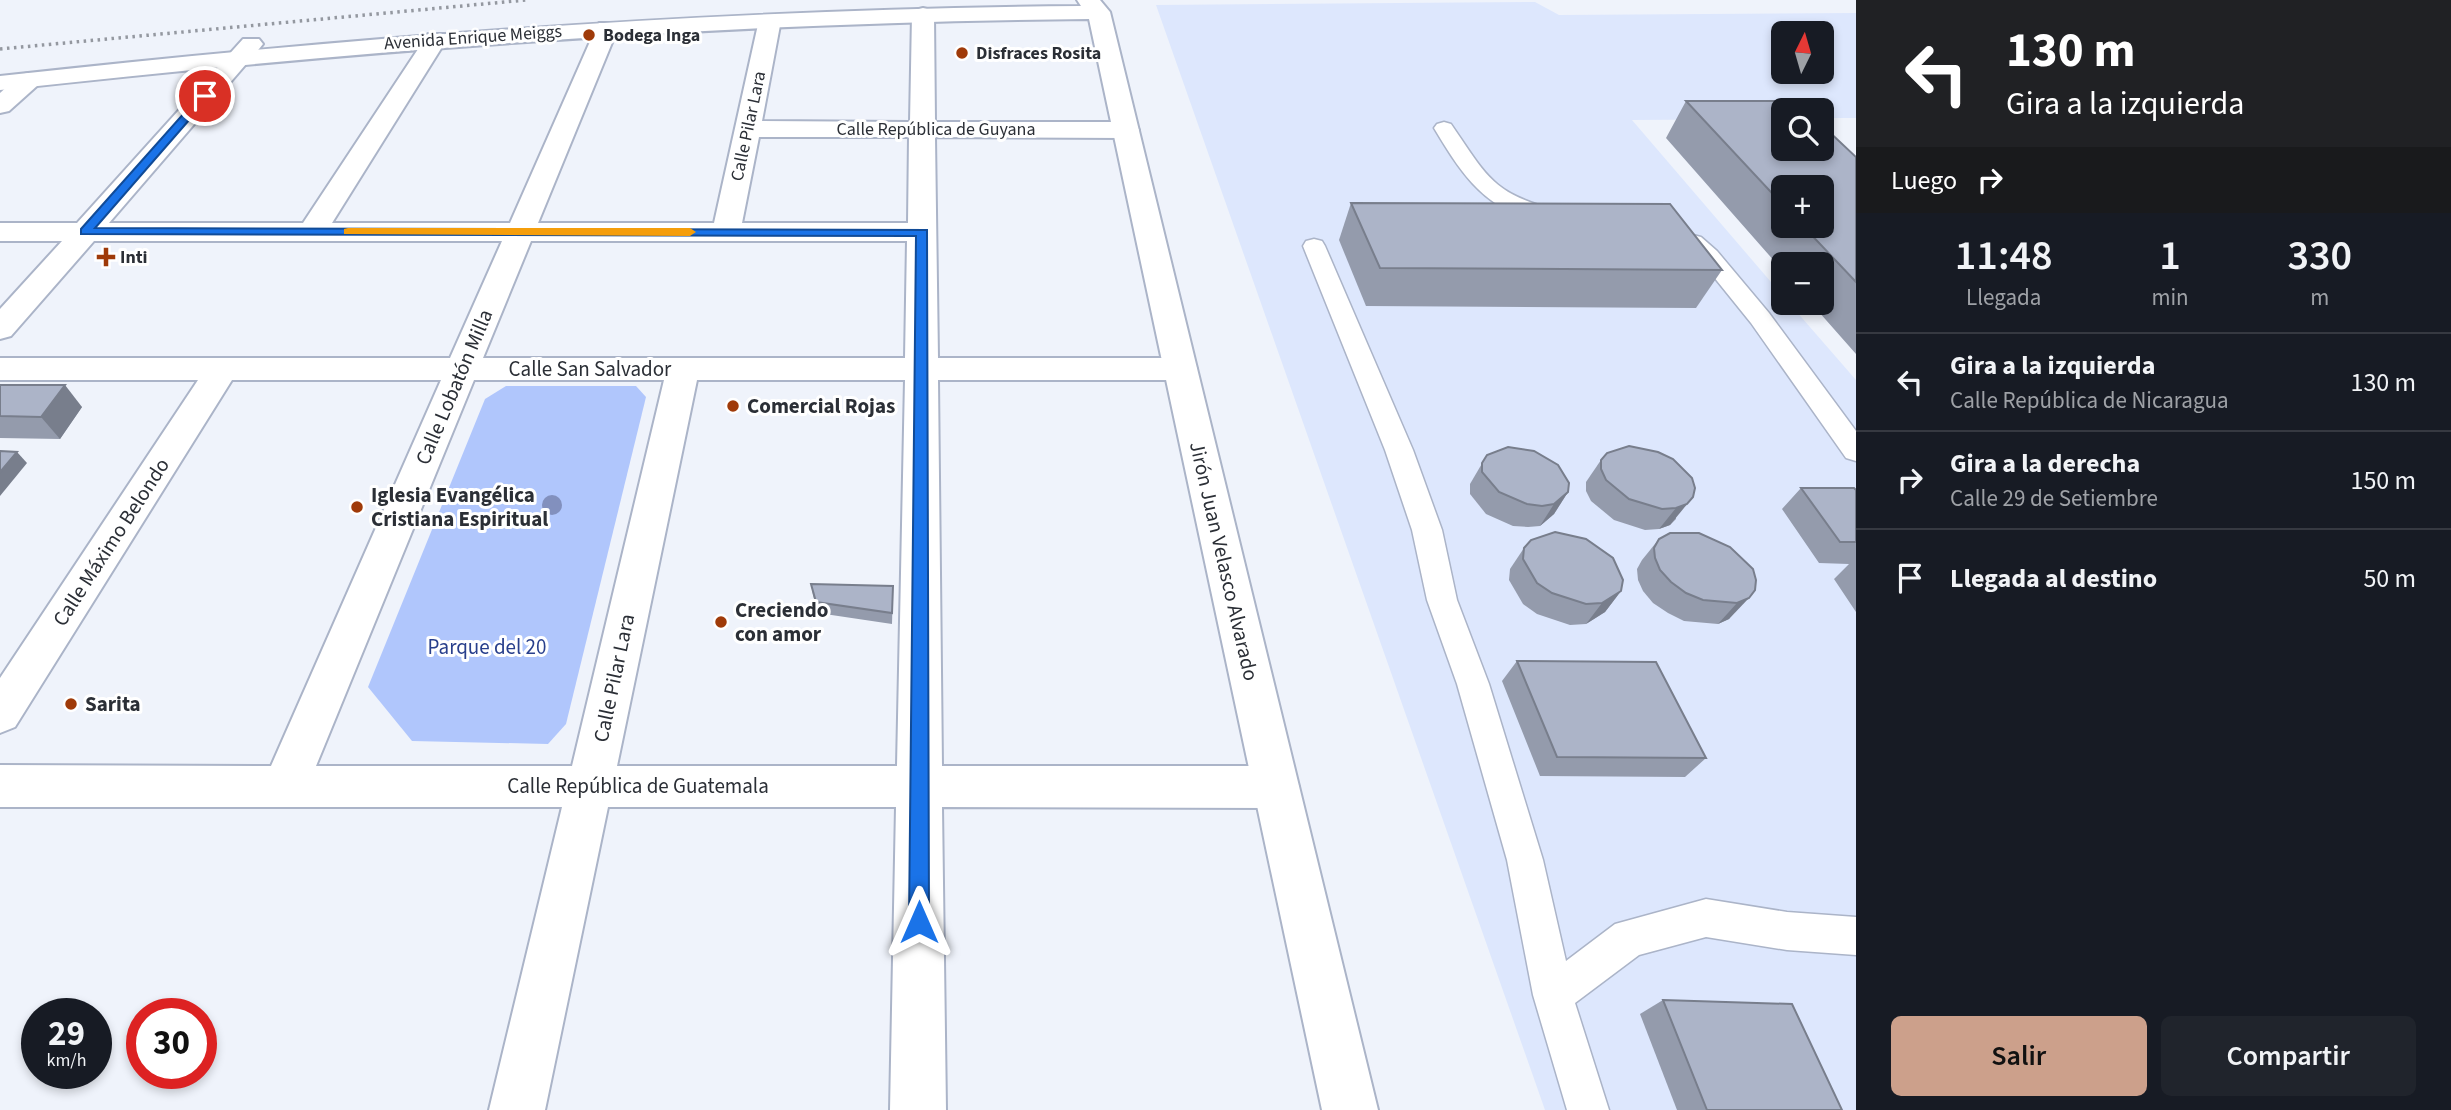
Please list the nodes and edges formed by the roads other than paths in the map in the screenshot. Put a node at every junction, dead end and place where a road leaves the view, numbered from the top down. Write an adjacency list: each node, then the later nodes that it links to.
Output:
1 (1093, 6): 2 (street, Avenida Enrique Meiggs); 14 (street, Jirón Juan Velasco Alvarado)
2 (912, 7): 3 (street, Avenida Enrique Meiggs); 6 (street, Avenida Enrique Meiggs); 13 (street)
3 (770, 20): 4 (street, Avenida Enrique Meiggs); 12 (street, Calle Pilar Lara)
4 (607, 27): 5 (street, Avenida Enrique Meiggs); 19 (street, Calle Lobatón Milla)
5 (436, 39): 6 (street, Avenida Enrique Meiggs); 18 (street)
6 (245, 50): 7 (street, Avenida Enrique Meiggs); 8 (street, Avenida Enrique Meiggs); 17 (street)
7 (0, 71)
8 (29, 80): 9 (street, Avenida Enrique Meiggs); 10 (street)
9 (0, 83)
10 (0, 106)
11 (1444, 128): 15 (lane)
12 (747, 129): 13 (street, Calle República de Guyana); 20 (street, Calle Pilar Lara)
13 (923, 129): 14 (street, Calle República de Guyana); 21 (street)
14 (1126, 130): 30 (street, Jirón Juan Velasco Alvarado)
15 (1570, 218)
16 (0, 232): 17 (street)
17 (85, 232): 18 (street); 24 (street)
18 (312, 232): 19 (street)
19 (520, 232): 20 (street); 27 (street, Calle Lobatón Milla)
20 (726, 232): 21 (street)
21 (922, 232): 29 (street)
22 (1677, 236): 31 (lane)
23 (1314, 246): 39 (lane)
24 (0, 328)
25 (0, 369): 26 (street, Calle San Salvador)
26 (222, 369): 27 (street, Calle San Salvador); 32 (street, Calle Máximo Belondo)
27 (462, 369): 28 (street, Calle San Salvador); 34 (street, Calle Lobatón Milla)
28 (683, 369): 29 (street, Calle San Salvador); 35 (street, Calle Pilar Lara)
29 (921, 369): 30 (street, Calle San Salvador); 36 (street)
30 (1181, 369): 37 (street, Jirón Juan Velasco Alvarado)
31 (1856, 451)
32 (0, 714)
33 (0, 786): 34 (street, Calle República de Guatemala)
34 (285, 786): 35 (street, Calle República de Guatemala)
35 (590, 786): 36 (street, Calle República de Guatemala); 40 (street, Calle Pilar Lara)
36 (920, 787): 37 (street, Calle República de Guatemala); 41 (street)
37 (1276, 787): 42 (street, Jirón Juan Velasco Alvarado)
38 (1856, 936): 39 (lane)
39 (1553, 995): 43 (lane)
40 (517, 1110)
41 (918, 1110)
42 (1350, 1110)
43 (1588, 1110)

